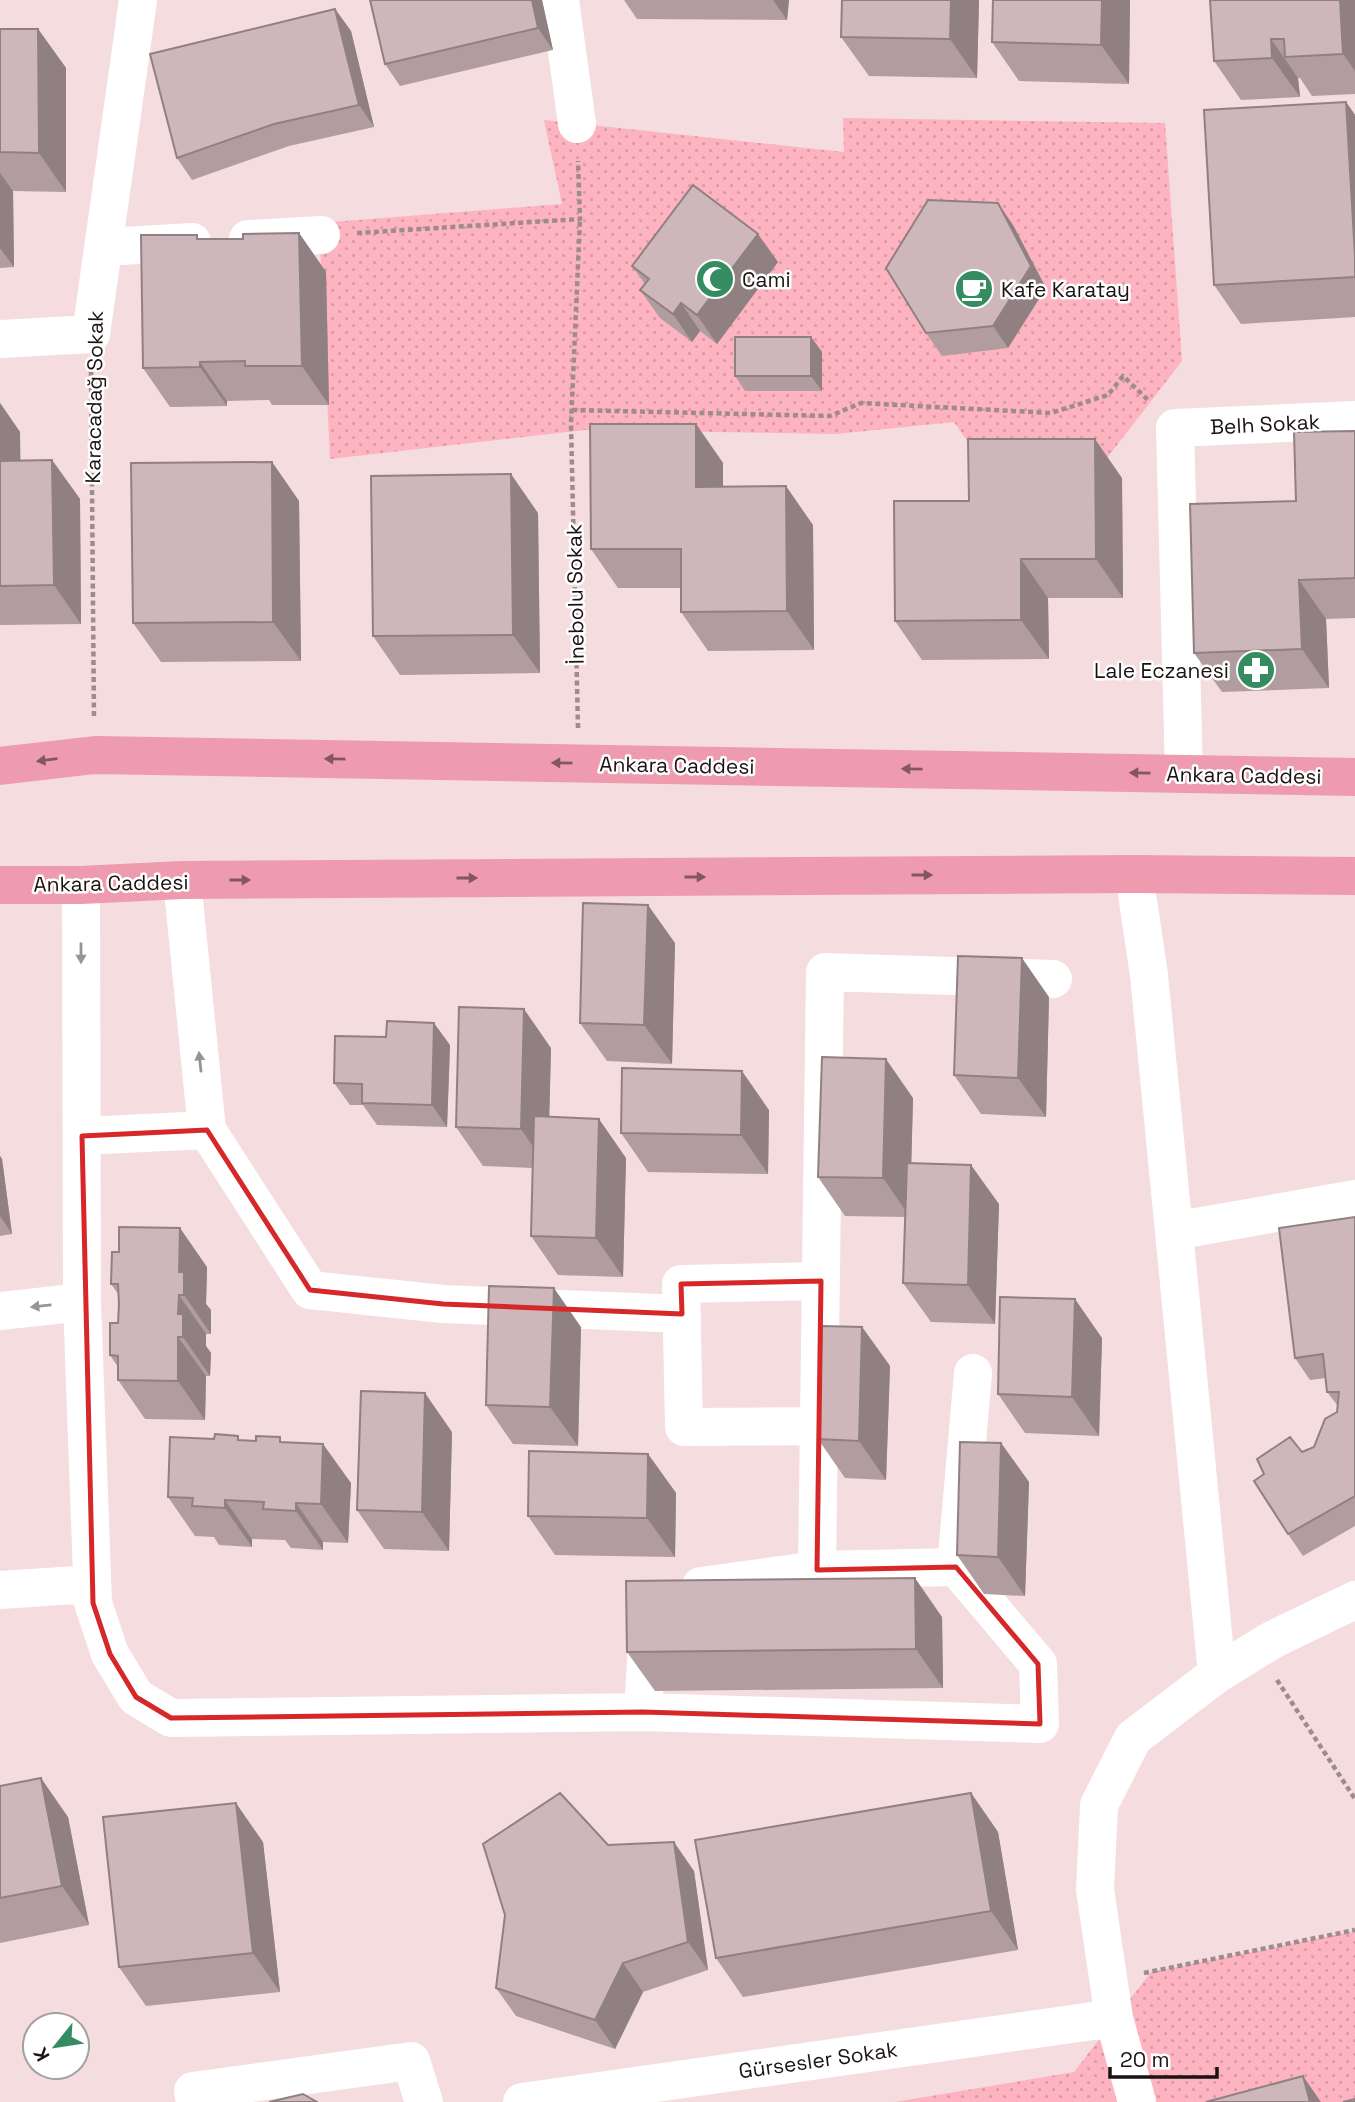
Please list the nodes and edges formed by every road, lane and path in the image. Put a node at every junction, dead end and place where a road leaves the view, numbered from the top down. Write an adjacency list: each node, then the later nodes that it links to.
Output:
1 (138, 0): 6 (street, Karacadağ Sokak)
2 (560, 0): 3 (street)
3 (577, 124): 4 (path, İnebolu Sokak)
4 (580, 219): 5 (path); 9 (path, İnebolu Sokak)
5 (321, 235): 6 (street)
6 (103, 247): 7 (street, Karacadağ Sokak)
7 (91, 334): 8 (street); 12 (path, Karacadağ Sokak)
8 (0, 339)
9 (572, 410): 11 (path); 13 (path, İnebolu Sokak)
10 (1355, 420): 11 (street, Belh Sokak)
11 (1175, 428): 15 (street)
12 (95, 755): 13 (main road, Ankara Caddesi, one-way to 12); 14 (main road, Ankara Caddesi, one-way to 14)
13 (579, 764): 15 (main road, Ankara Caddesi, one-way to 13)
14 (0, 766)
15 (1184, 774): 16 (main road, Ankara Caddesi)
16 (1355, 777)
17 (1135, 874): 18 (main road, Ankara Caddesi); 19 (main road, Ankara Caddesi, one-way to 17); 26 (street)
18 (1355, 876)
19 (181, 880): 21 (main road, Ankara Caddesi); 23 (street, one-way to 19)
20 (0, 885): 21 (main road, Ankara Caddesi)
21 (81, 885): 24 (street, one-way to 24)
22 (1053, 979): 27 (street)
23 (207, 1130): 24 (street); 30 (street)
24 (82, 1136): 28 (street)
25 (1355, 1199): 26 (street)
26 (1174, 1231): 39 (street)
27 (821, 1281): 30 (street); 32 (street)
28 (82, 1302): 29 (street, one-way to 29); 35 (street)
29 (0, 1311)
30 (682, 1314): 32 (street)
31 (973, 1373): 33 (street)
32 (818, 1426): 34 (street)
33 (956, 1567): 34 (street); 40 (street)
34 (817, 1570): 40 (street)
35 (92, 1584): 36 (street); 40 (street)
36 (0, 1590)
37 (1355, 1600): 38 (street)
38 (1257, 1650): 39 (street); 41 (path)
39 (1217, 1674): 43 (street)
40 (643, 1712)
41 (1355, 1799)
42 (1355, 1930): 43 (path)
43 (1108, 1979): 44 (street)
44 (1114, 2018): 47 (street, Gürsesler Sokak); 48 (street)
45 (195, 2102): 46 (street)
46 (424, 2102)
47 (522, 2102)
48 (1137, 2102)

